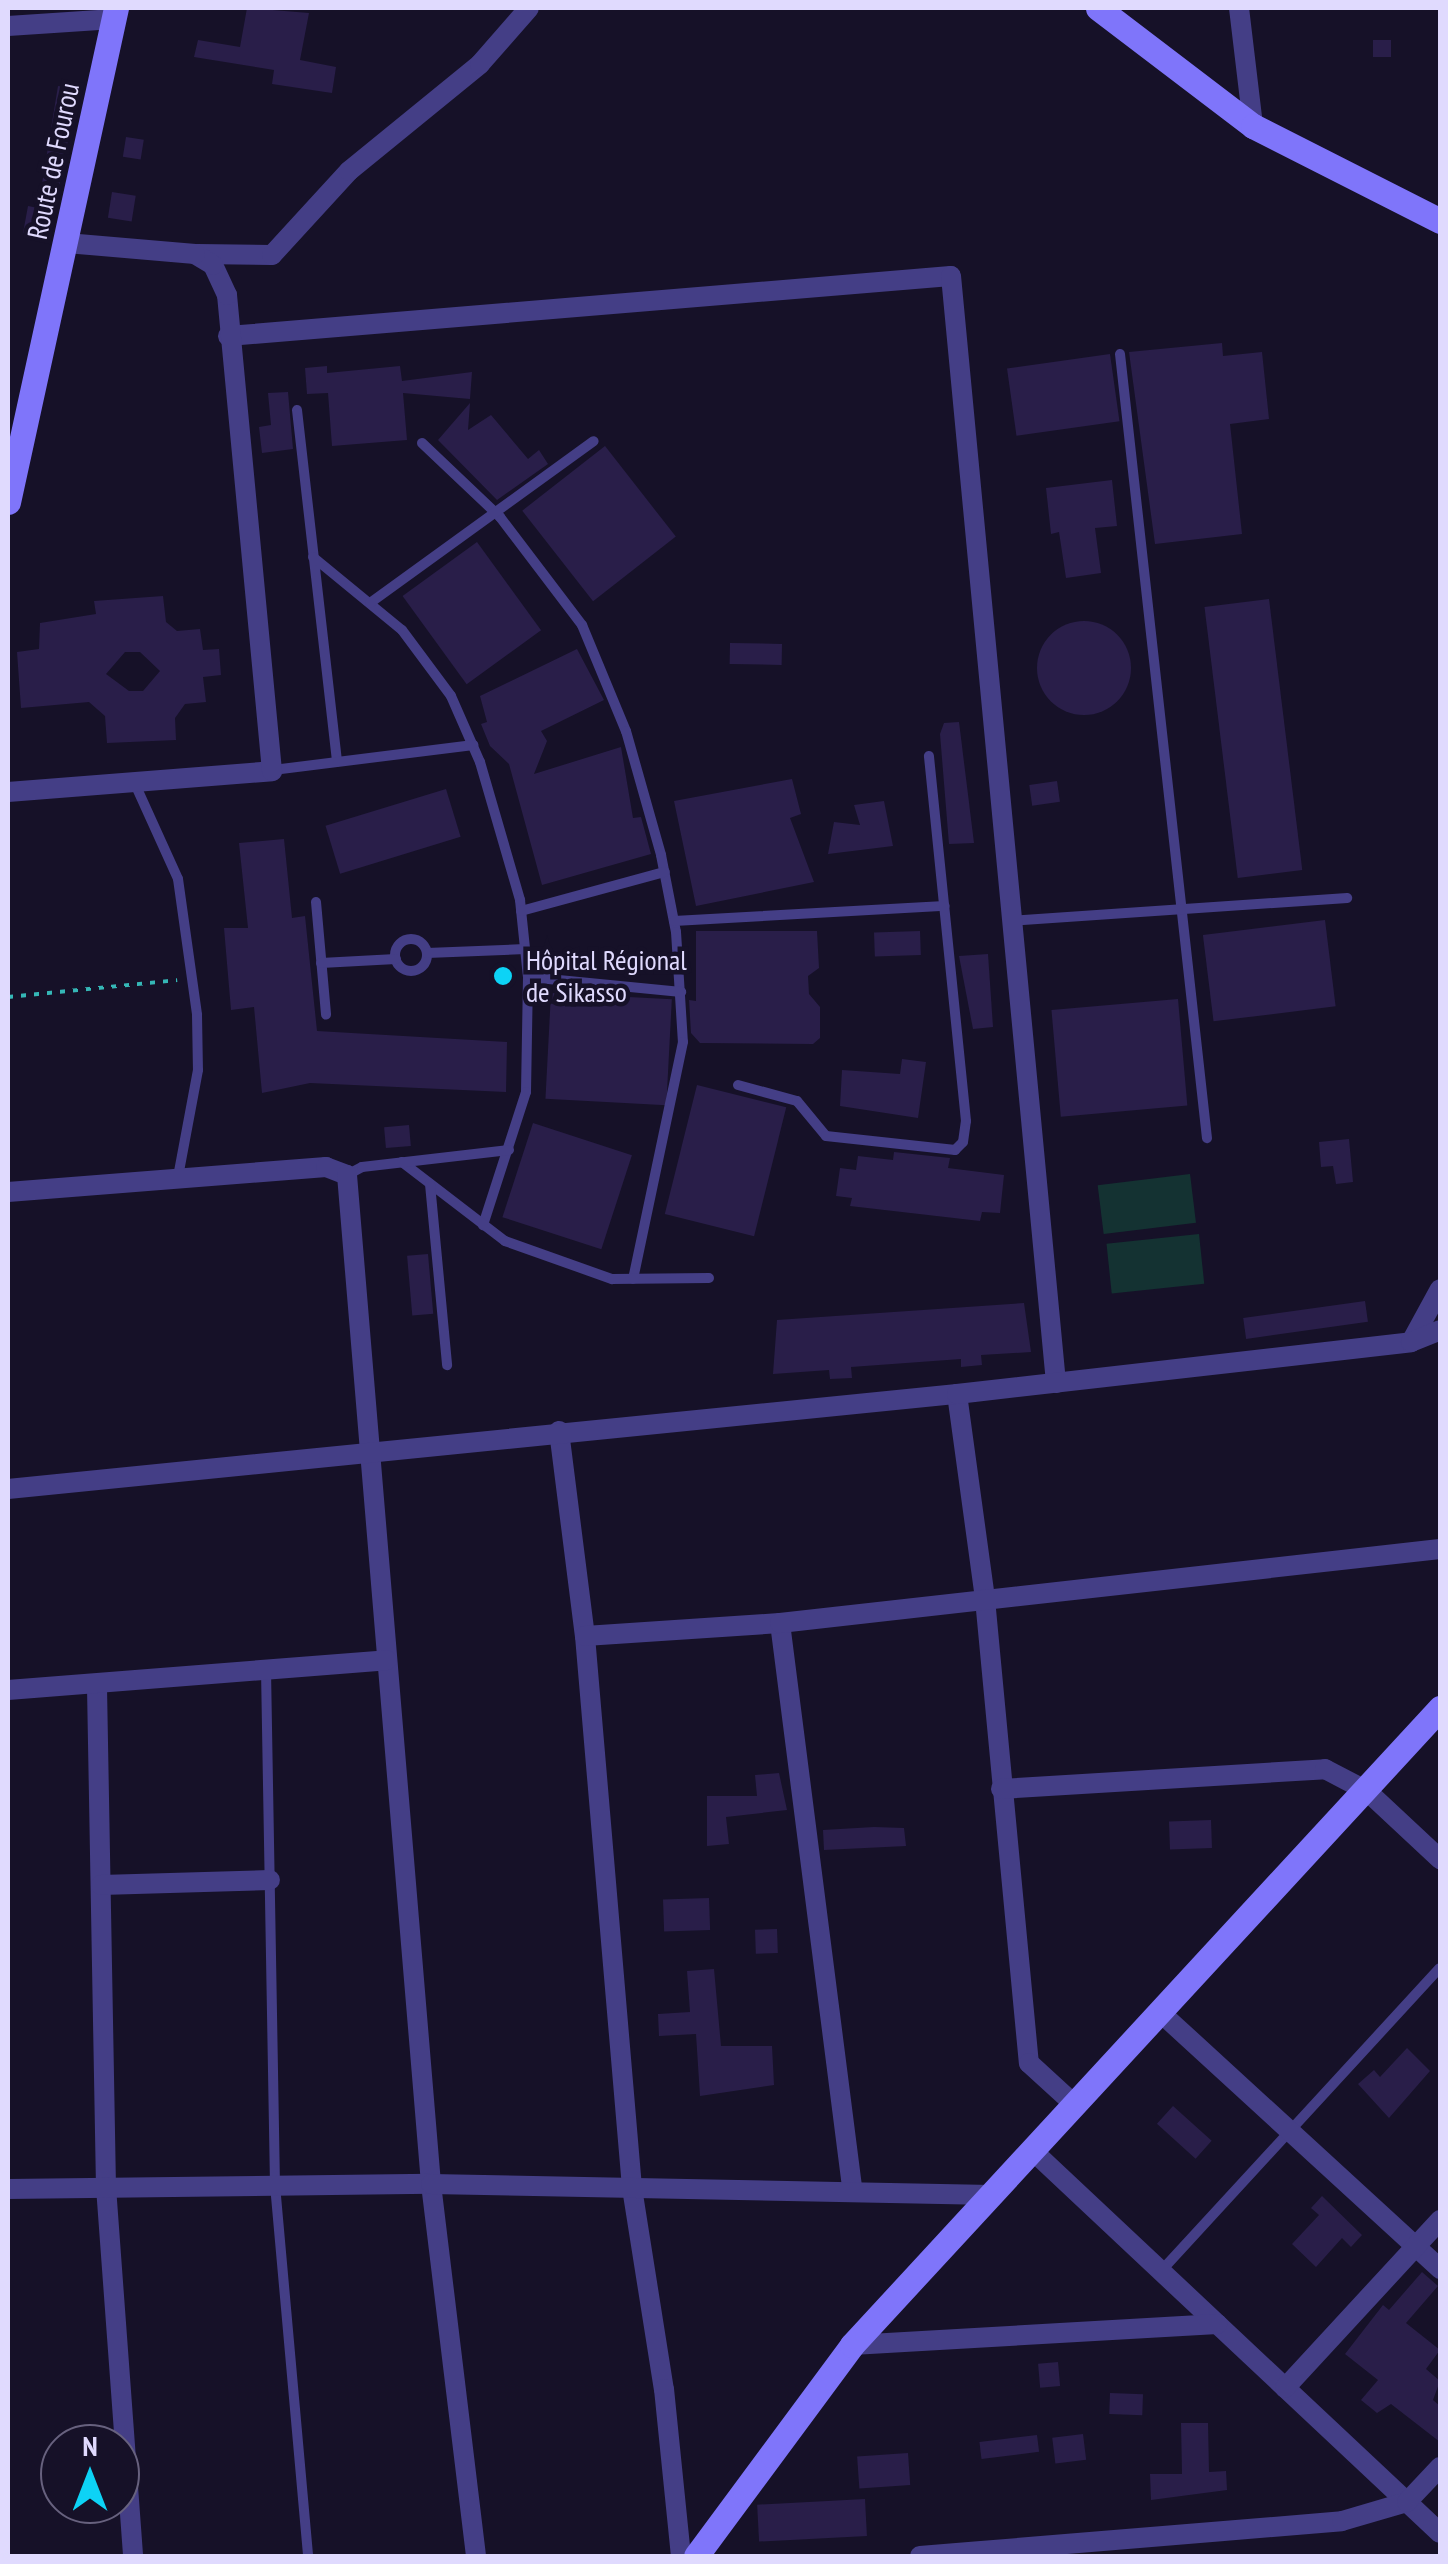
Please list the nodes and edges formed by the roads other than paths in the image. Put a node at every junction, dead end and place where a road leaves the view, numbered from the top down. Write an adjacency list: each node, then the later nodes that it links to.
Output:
1 (529, 8): 9 (street)
2 (1098, 8): 6 (street)
3 (1239, 8): 6 (street)
4 (115, 13): 5 (street); 8 (street, Route de Fourou)
5 (8, 26)
6 (1253, 126): 7 (street)
7 (1440, 221)
8 (66, 242): 9 (street); 13 (street, Route de Fourou)
9 (195, 254): 10 (street)
10 (228, 336): 23 (street); 33 (street)
11 (1120, 354): 30 (lane)
12 (297, 410): 18 (lane)
13 (17, 418): 16 (street, Route de Fourou)
14 (594, 441): 17 (lane)
15 (422, 443): 17 (lane)
16 (8, 502)
17 (496, 513): 19 (lane); 26 (lane)
18 (314, 557): 19 (lane); 22 (lane)
19 (370, 604): 20 (lane)
20 (473, 745): 22 (lane); 31 (lane)
21 (930, 756): 29 (lane)
22 (337, 762): 23 (lane)
23 (272, 770): 24 (street)
24 (134, 783): 25 (street); 46 (lane)
25 (8, 792)
26 (665, 872): 31 (lane); 32 (lane)
27 (1347, 898): 30 (lane)
28 (316, 902): 37 (lane)
29 (945, 906): 32 (lane); 41 (lane)
30 (1182, 910): 33 (lane); 42 (lane)
31 (521, 911): 34 (lane)
32 (674, 921): 39 (lane)
33 (1008, 921): 56 (street)
34 (525, 948): 35 (lane); 38 (lane)
35 (427, 953): 36 (lane); 36 (lane)
36 (396, 959): 37 (lane)
37 (321, 963): 40 (lane)
38 (528, 977): 39 (lane); 43 (lane)
39 (681, 992): 51 (lane)
40 (326, 1015)
41 (738, 1085)
42 (1207, 1138)
43 (509, 1150): 44 (lane); 49 (lane)
44 (402, 1162): 45 (lane); 47 (lane)
45 (347, 1175): 46 (street); 59 (street)
46 (178, 1177): 48 (street)
47 (430, 1184): 49 (lane); 55 (lane)
48 (8, 1192)
49 (483, 1225): 51 (lane)
50 (709, 1278): 51 (lane)
51 (633, 1279)
52 (1440, 1289): 54 (street)
53 (1440, 1330): 54 (street)
54 (1411, 1342): 56 (street)
55 (447, 1365)
56 (1056, 1382): 57 (street)
57 (958, 1394): 58 (street); 62 (street)
58 (559, 1431): 59 (street); 64 (street)
59 (371, 1452): 60 (street); 65 (street)
60 (8, 1488)
61 (1440, 1549): 62 (street)
62 (986, 1599): 63 (street); 70 (street)
63 (780, 1622): 64 (street); 83 (street)
64 (585, 1636): 84 (street)
65 (387, 1660): 66 (street); 80 (street)
66 (266, 1669): 67 (street); 73 (lane)
67 (98, 1687): 68 (street); 74 (street)
68 (8, 1690)
69 (1440, 1708): 71 (street)
70 (1001, 1789): 71 (street); 77 (street)
71 (1367, 1790): 72 (street); 76 (street)
72 (1440, 1859)
73 (270, 1880): 74 (street); 81 (lane)
74 (100, 1885): 82 (street)
75 (1440, 1968): 78 (lane)
76 (1161, 2012): 77 (street); 78 (street)
77 (1075, 2105): 79 (street)
78 (1290, 2131): 88 (street); 90 (lane)
79 (1033, 2151): 86 (street); 90 (street)
80 (431, 2184): 81 (street); 84 (street); 99 (street)
81 (275, 2185): 82 (street); 98 (lane)
82 (106, 2187): 85 (street); 97 (street)
83 (852, 2187): 84 (street); 86 (street)
84 (632, 2188): 100 (street)
85 (8, 2189)
86 (992, 2195): 92 (street)
87 (1440, 2220): 88 (street)
88 (1416, 2246): 89 (street); 93 (street)
89 (1440, 2269)
90 (1162, 2270): 91 (street)
91 (1217, 2324): 92 (street); 93 (street)
92 (852, 2345): 101 (street)
93 (1285, 2388): 95 (street)
94 (1440, 2467): 95 (street)
95 (1408, 2502): 96 (street); 102 (street)
96 (1440, 2533)
97 (134, 2556)
98 (308, 2556)
99 (476, 2556)
100 (681, 2556)
101 (696, 2556)
102 (920, 2556)

